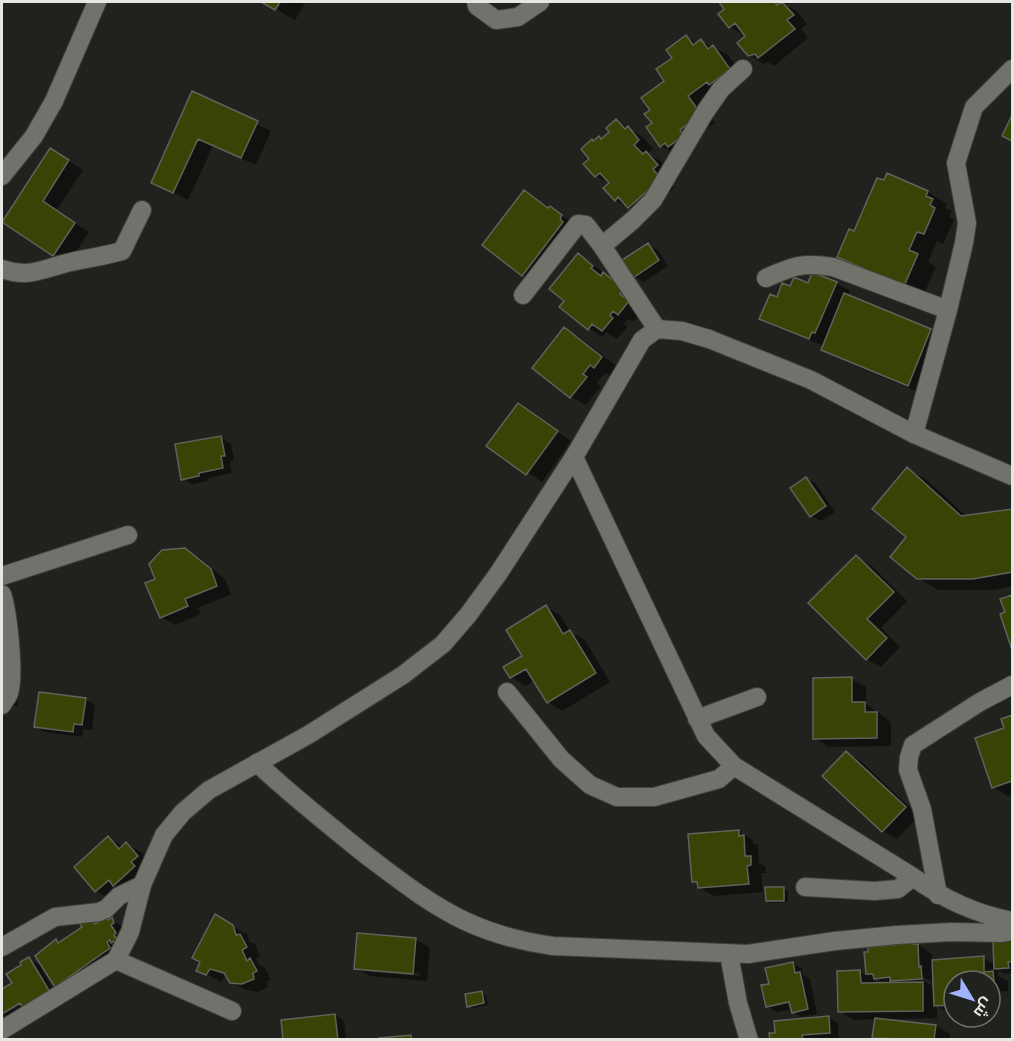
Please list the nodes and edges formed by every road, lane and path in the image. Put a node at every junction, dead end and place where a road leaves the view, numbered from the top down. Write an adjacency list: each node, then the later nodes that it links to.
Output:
1 (97, 2): 6 (street)
2 (476, 2): 3 (street)
3 (540, 2)
4 (743, 69): 8 (street)
5 (1012, 69): 12 (street)
6 (2, 176)
7 (142, 210): 9 (street)
8 (602, 246): 11 (street); 13 (street)
9 (2, 269)
10 (766, 278): 12 (street)
11 (523, 295)
12 (948, 310): 14 (street)
13 (657, 329): 14 (street); 15 (street)
14 (914, 434): 16 (street)
15 (574, 457): 24 (street); 25 (street)
16 (1012, 476)
17 (128, 536): 18 (street)
18 (2, 576)
19 (2, 594): 23 (street)
20 (1012, 685): 30 (street)
21 (507, 692): 26 (street)
22 (757, 697): 24 (street)
23 (2, 705)
24 (697, 719): 26 (street)
25 (257, 763): 28 (street); 34 (street)
26 (734, 766): 27 (street)
27 (913, 877): 29 (street); 30 (street)
28 (142, 885): 33 (street); 35 (street)
29 (805, 887)
30 (938, 895): 31 (street)
31 (1012, 921)
32 (1012, 931): 34 (street)
33 (2, 946)
34 (729, 954): 38 (street)
35 (116, 960): 36 (street); 37 (street)
36 (232, 1011)
37 (2, 1030)
38 (748, 1040)

